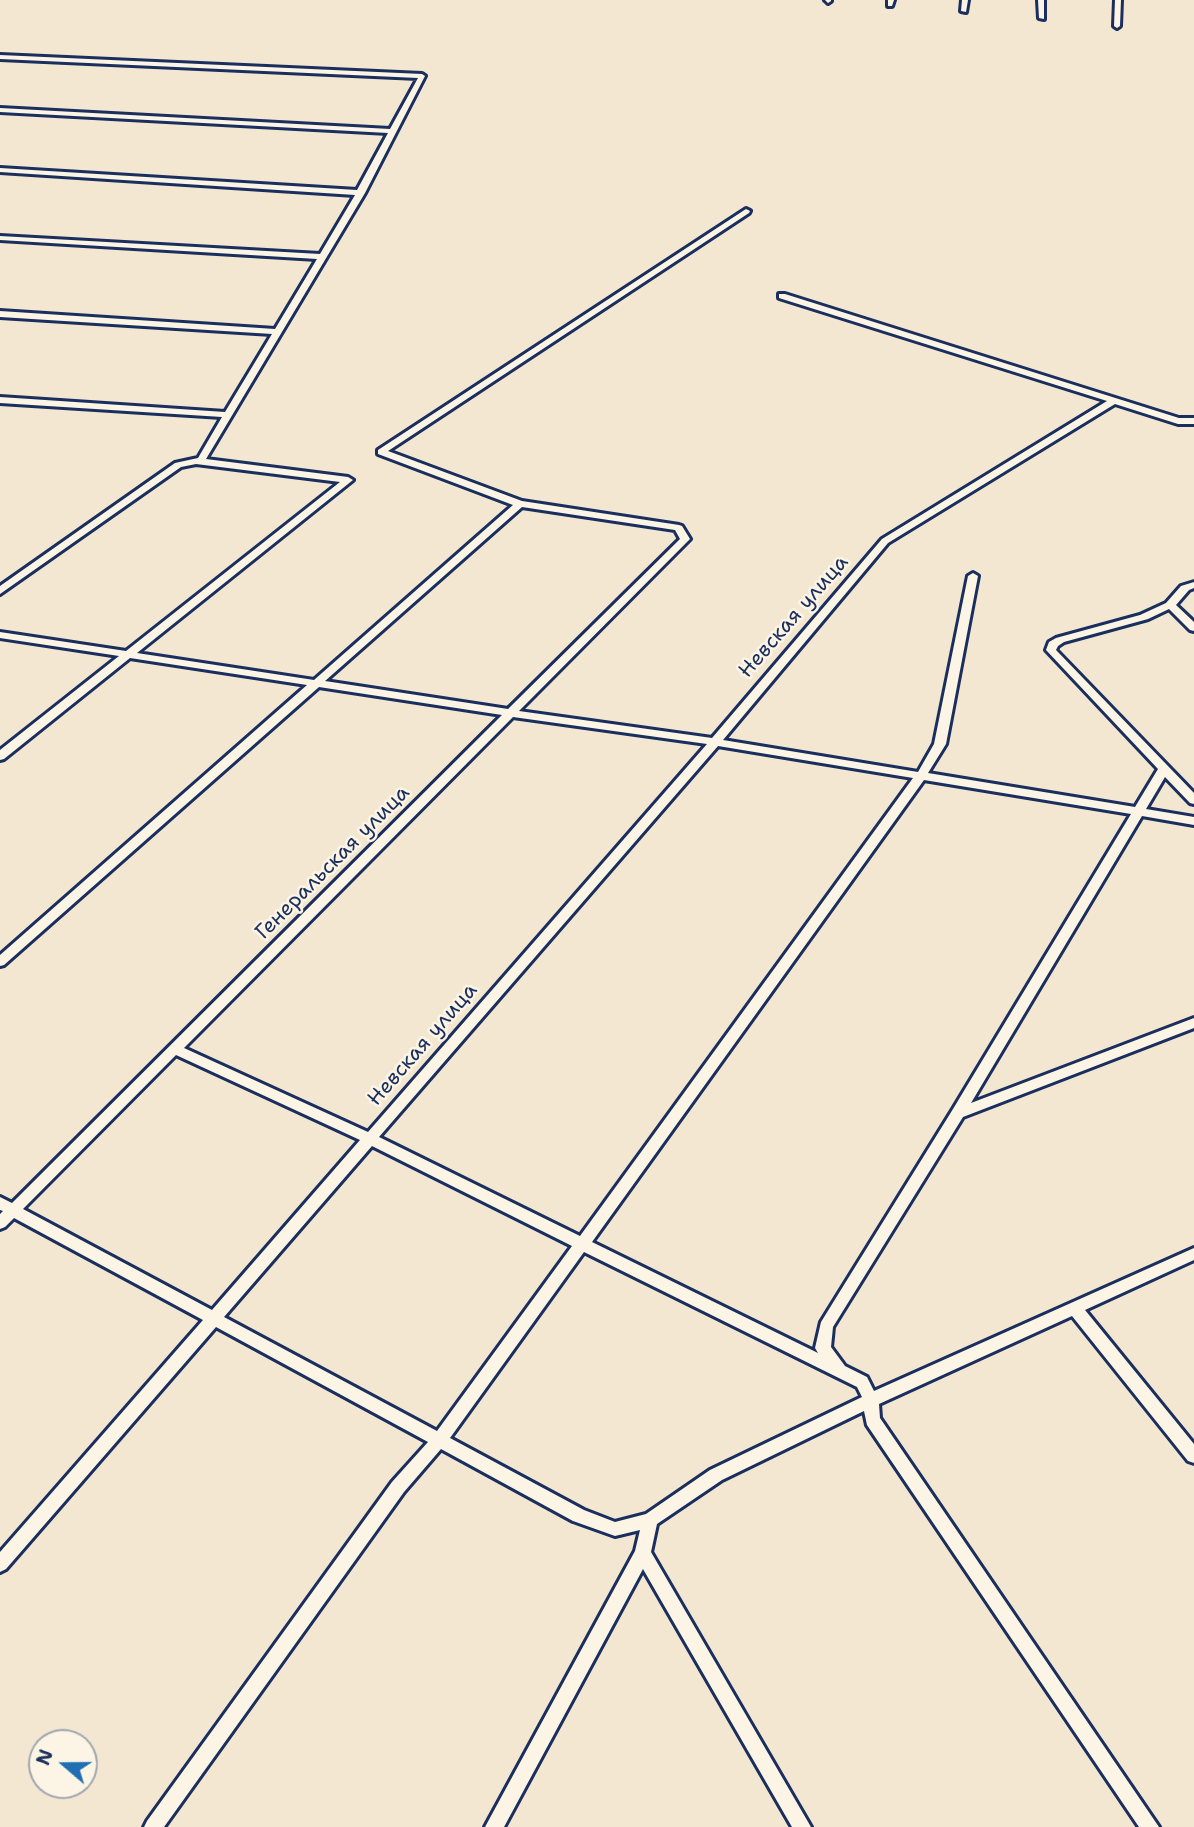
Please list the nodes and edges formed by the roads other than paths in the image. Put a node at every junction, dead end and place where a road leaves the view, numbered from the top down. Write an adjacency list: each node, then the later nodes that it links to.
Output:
1 (965, 0): 4 (street)
2 (1041, 0): 5 (street)
3 (1118, 0): 6 (street)
4 (964, 11)
5 (1042, 19)
6 (1117, 26)
7 (0, 57): 9 (street)
8 (0, 110): 9 (street)
9 (391, 131): 11 (street)
10 (0, 170): 11 (street)
11 (360, 192): 14 (street)
12 (746, 211): 23 (street)
13 (0, 238): 14 (street)
14 (324, 257): 17 (street)
15 (782, 296): 19 (street)
16 (0, 314): 17 (street)
17 (277, 332): 20 (street)
18 (0, 400): 20 (street)
19 (1114, 401): 21 (street); 24 (street)
20 (227, 415): 22 (street)
21 (1194, 421)
22 (201, 460): 27 (street); 31 (street)
23 (520, 504): 32 (street); 33 (street, Генеральская улица)
24 (877, 553): 34 (street, Невская улица)
25 (973, 576): 37 (street)
26 (1194, 585): 28 (street)
27 (0, 592)
28 (1170, 605): 29 (street); 36 (street)
29 (1194, 628)
30 (0, 635): 31 (street)
31 (129, 654): 32 (street); 35 (street)
32 (314, 683): 33 (street); 41 (street)
33 (509, 713): 34 (street); 43 (street, Генеральская улица)
34 (715, 742): 37 (street); 45 (street, Невская улица)
35 (0, 756)
36 (1164, 769): 38 (street); 39 (street)
37 (921, 776): 39 (street); 48 (street)
38 (1194, 800)
39 (1141, 810): 40 (street); 44 (street)
40 (1194, 821)
41 (0, 962)
42 (1194, 1023): 44 (street)
43 (175, 1049): 45 (street); 46 (street, Генеральская улица)
44 (958, 1113): 52 (street)
45 (370, 1139): 48 (street); 51 (street, Невская улица)
46 (7, 1206): 47 (street, Генеральская улица); 51 (street)
47 (0, 1223)
48 (581, 1243): 52 (street); 54 (street)
49 (1194, 1254): 50 (street)
50 (1075, 1309): 53 (street); 55 (street)
51 (212, 1319): 54 (street); 58 (street, Невская улица)
52 (839, 1370): 53 (street)
53 (871, 1399): 56 (street); 62 (street)
54 (439, 1441): 56 (street); 59 (street)
55 (1194, 1456)
56 (650, 1520): 57 (street)
57 (643, 1553): 60 (street); 61 (street)
58 (0, 1564)
59 (153, 1827)
60 (494, 1827)
61 (802, 1827)
62 (1150, 1827)

